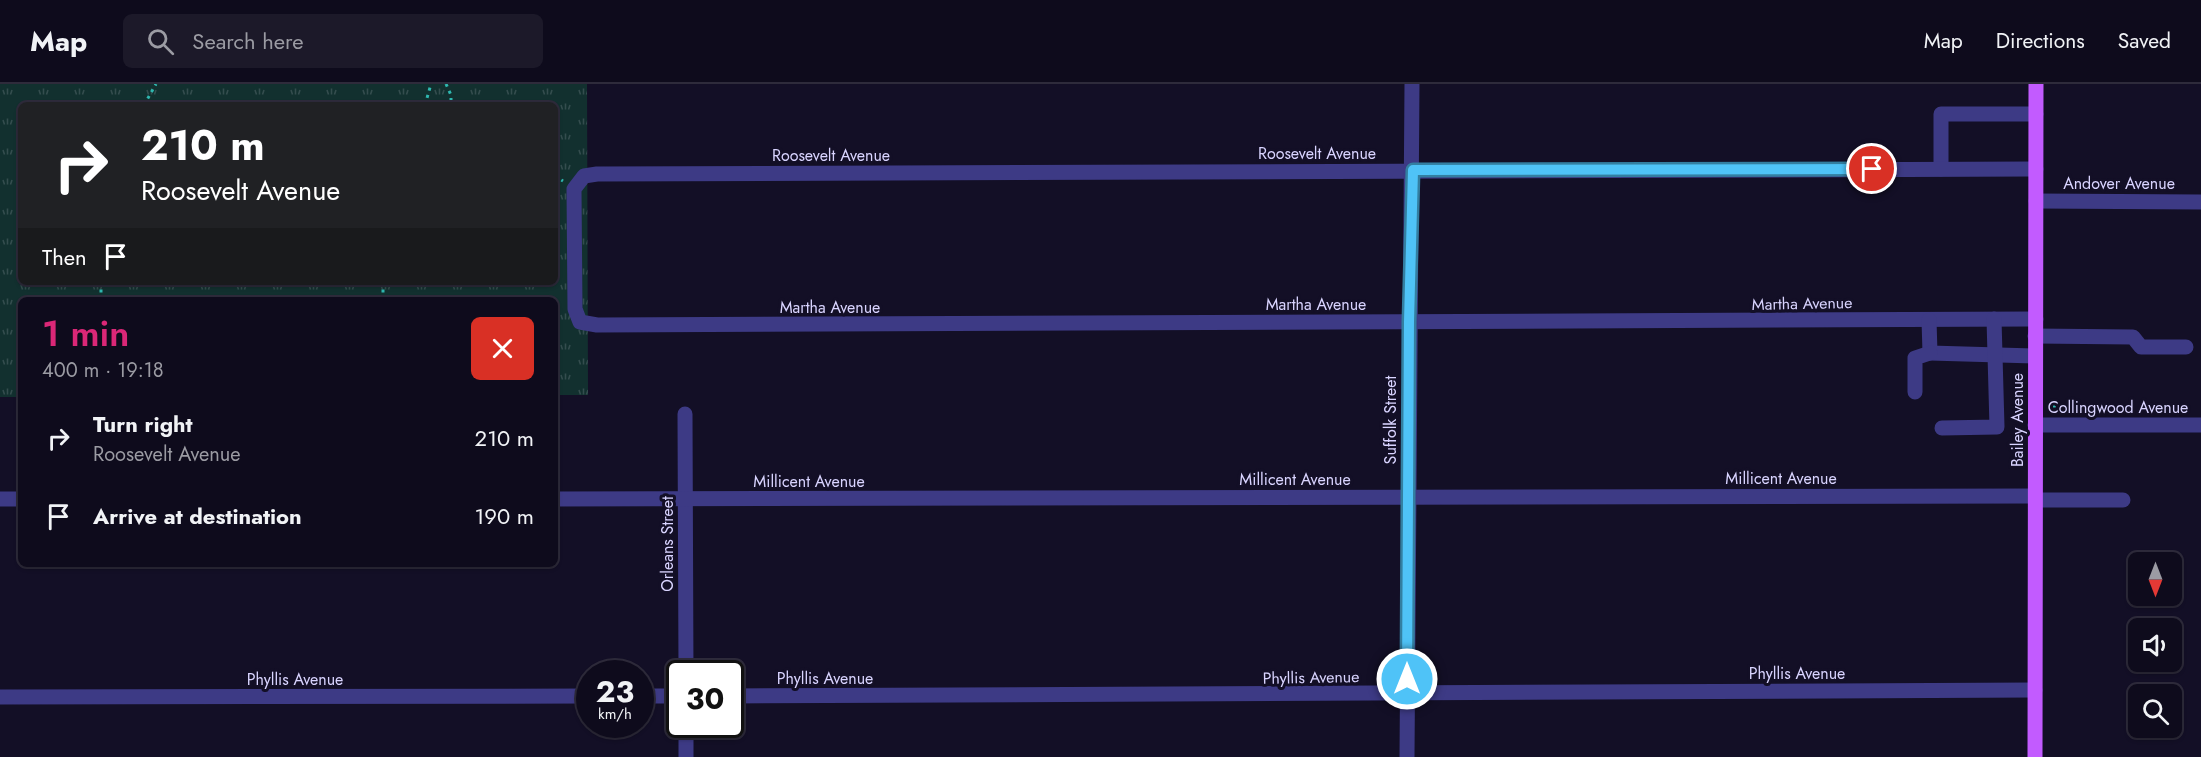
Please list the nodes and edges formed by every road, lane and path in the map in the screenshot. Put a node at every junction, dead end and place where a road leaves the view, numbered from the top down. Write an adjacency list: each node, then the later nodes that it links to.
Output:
1 (156, 84): 6 (path)
2 (431, 84): 7 (path)
3 (446, 84): 8 (path)
4 (1412, 84): 12 (street, Suffolk Street)
5 (2036, 84): 9 (main road, Bailey Avenue)
6 (146, 102)
7 (426, 102)
8 (451, 102)
9 (2036, 114): 10 (street); 11 (main road, Bailey Avenue)
10 (1941, 169): 11 (street, Roosevelt Avenue); 12 (street, Roosevelt Avenue)
11 (2036, 169): 13 (main road, Bailey Avenue)
12 (1413, 170): 18 (street, Suffolk Street); 19 (street, Roosevelt Avenue)
13 (2036, 201): 14 (street, Andover Avenue); 15 (main road, Bailey Avenue)
14 (2201, 202)
15 (2036, 319): 17 (street, Martha Avenue); 20 (main road, Bailey Avenue)
16 (1929, 320): 17 (street, Martha Avenue); 18 (street, Martha Avenue); 22 (street)
17 (1994, 320): 23 (street)
18 (1409, 322): 19 (street, Martha Avenue); 30 (street, Suffolk Street)
19 (597, 325)
20 (2036, 336): 21 (street); 24 (main road, Bailey Avenue)
21 (2186, 347)
22 (1930, 353): 23 (street); 25 (street)
23 (1996, 354): 24 (street); 29 (street)
24 (2036, 356): 27 (main road, Bailey Avenue)
25 (1915, 392)
26 (685, 414): 35 (street, Orleans Street)
27 (2035, 425): 28 (street, Collingwood Avenue); 31 (main road, Bailey Avenue)
28 (2201, 425)
29 (1942, 428)
30 (1407, 497): 31 (street, Millicent Avenue); 35 (street, Millicent Avenue); 39 (street, Suffolk Street)
31 (2036, 498): 36 (street, Millicent Avenue); 38 (main road, Bailey Avenue)
32 (0, 499): 33 (street)
33 (18, 499)
34 (558, 499): 35 (street, Millicent Avenue)
35 (685, 499): 37 (street, Orleans Street)
36 (2123, 500)
37 (686, 660)
38 (2036, 690): 39 (street, Phyllis Avenue); 46 (main road, Bailey Avenue)
39 (1407, 693): 41 (street, Phyllis Avenue); 45 (street, Suffolk Street)
40 (576, 696): 42 (street, Phyllis Avenue)
41 (744, 696)
42 (0, 697)
43 (686, 738): 44 (street)
44 (686, 757)
45 (1407, 757)
46 (2035, 757)

